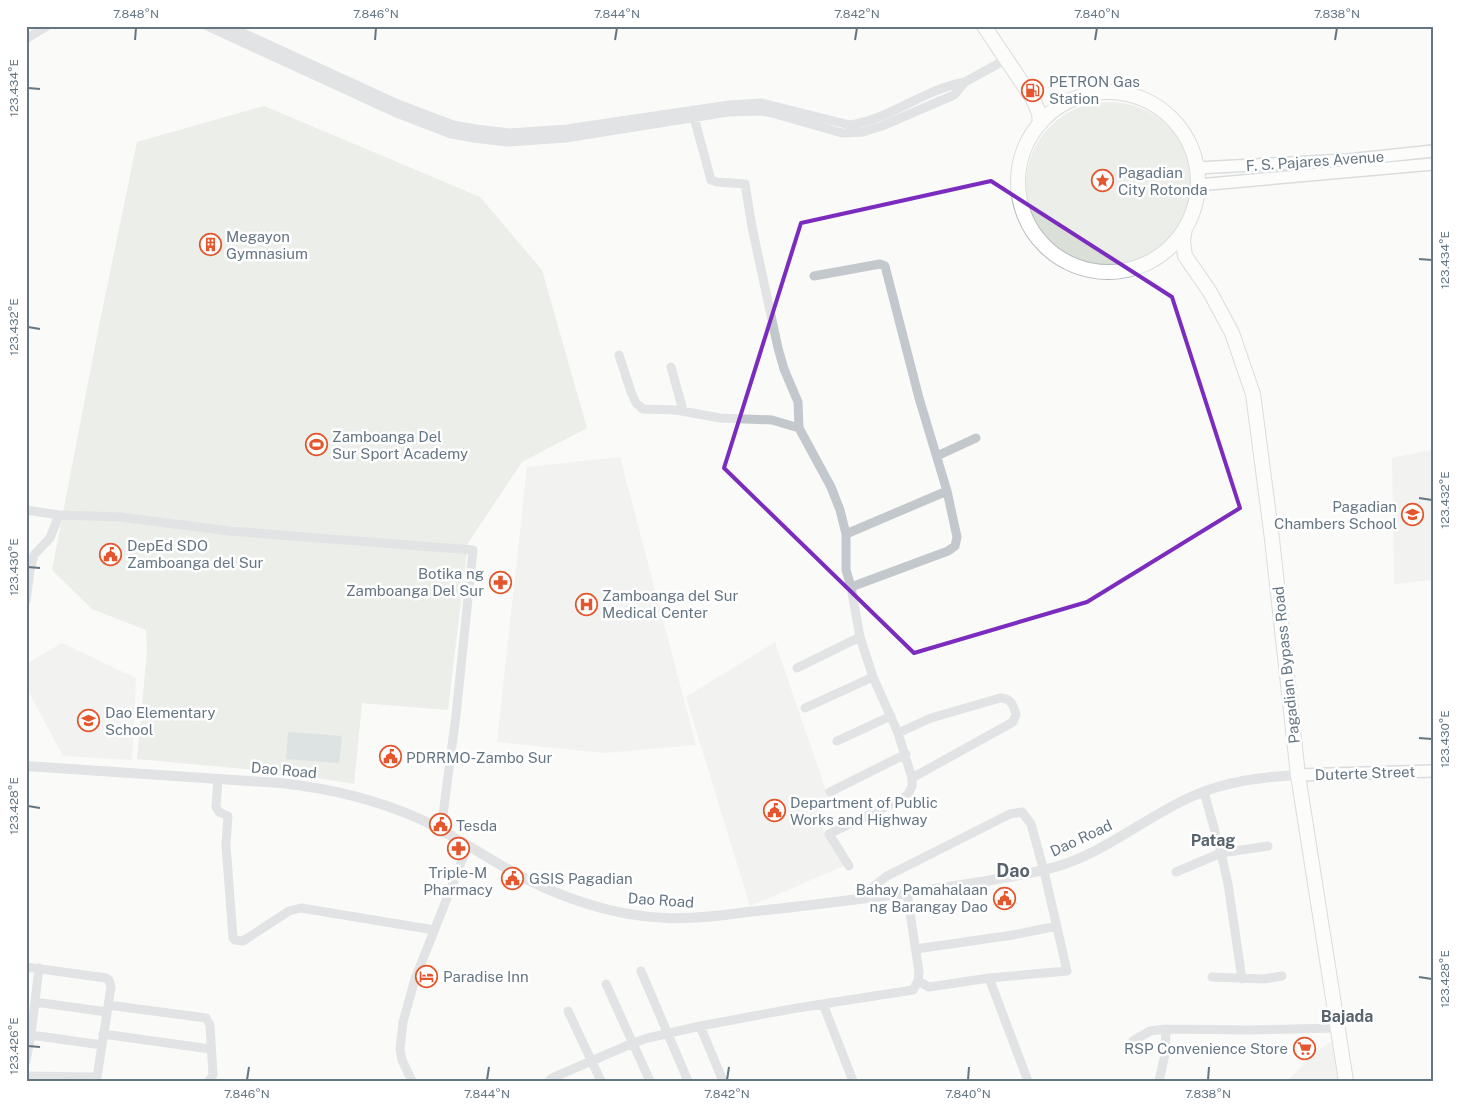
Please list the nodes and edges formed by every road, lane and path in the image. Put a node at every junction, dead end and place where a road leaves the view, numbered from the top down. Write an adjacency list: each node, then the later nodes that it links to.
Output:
1 (47, 26): 5 (street)
2 (207, 26): 9 (street)
3 (228, 26): 9 (street)
4 (984, 26): 6 (highway)
5 (26, 39)
6 (1005, 60): 7 (highway); 9 (street)
7 (1033, 99): 8 (highway); 10 (highway)
8 (1059, 107): 10 (highway); 13 (highway)
9 (693, 114): 22 (street)
10 (1040, 124): 16 (highway)
11 (1433, 151): 13 (main road, F. S. Pajares Avenue)
12 (1433, 164): 14 (main road, F. S. Pajares Avenue)
13 (1197, 168): 14 (highway)
14 (1198, 185): 15 (highway)
15 (1185, 228): 16 (highway); 17 (highway, Pagadian Bypass Road)
16 (1161, 255): 17 (highway)
17 (1189, 263): 41 (highway, Pagadian Bypass Road)
18 (814, 276): 24 (street)
19 (619, 355): 21 (street)
20 (671, 367): 21 (street)
21 (683, 410): 22 (street)
22 (799, 428): 28 (street)
23 (976, 438): 24 (street)
24 (937, 456): 25 (street)
25 (947, 491): 28 (street); 29 (street)
26 (26, 510): 27 (street)
27 (59, 515): 30 (street); 46 (street)
28 (846, 534): 29 (street)
29 (851, 587): 31 (street)
30 (26, 602)
31 (860, 637): 32 (street); 33 (street)
32 (797, 668)
33 (873, 677): 34 (street); 35 (street)
34 (805, 708)
35 (891, 716): 36 (street); 37 (street)
36 (898, 733): 38 (street); 42 (street)
37 (837, 741)
38 (906, 754): 42 (street); 44 (street)
39 (26, 766): 43 (street, Dao Road)
40 (1433, 771): 41 (main road, Duterte Street)
41 (1298, 776): 45 (street, Dao Road); 73 (highway, Pagadian Bypass Road)
42 (912, 778): 50 (street)
43 (218, 779): 46 (street, Dao Road); 56 (street)
44 (830, 792)
45 (1204, 792): 49 (street); 51 (street, Dao Road)
46 (441, 830): 47 (street, Dao Road)
47 (468, 845): 54 (street, Dao Road); 56 (street)
48 (1268, 846): 49 (street)
49 (1221, 853): 52 (street); 64 (street)
50 (849, 866)
51 (1044, 870): 53 (street, Dao Road); 54 (street); 55 (street)
52 (1176, 872)
53 (907, 893): 54 (street, Dao Road); 57 (street)
54 (864, 898)
55 (1057, 926): 57 (street); 63 (street)
56 (434, 930): 86 (street)
57 (916, 949): 65 (street)
58 (26, 967): 59 (street)
59 (39, 968): 67 (street); 69 (street)
60 (641, 971): 75 (street)
61 (1282, 976): 64 (street)
62 (1212, 977): 64 (street)
63 (989, 978): 65 (street); 93 (street)
64 (1242, 979)
65 (918, 981): 68 (street)
66 (606, 984): 78 (street)
67 (35, 1002): 69 (street); 76 (street)
68 (823, 1004): 71 (street); 92 (street)
69 (108, 1008): 74 (street); 80 (street)
70 (568, 1011): 81 (street)
71 (700, 1026): 75 (street); 91 (street)
72 (1166, 1028): 73 (street); 77 (street); 94 (street)
73 (1337, 1028): 95 (highway, Pagadian Bypass Road)
74 (103, 1034): 79 (street); 80 (street)
75 (668, 1034): 78 (street); 90 (street)
76 (31, 1035): 79 (street); 82 (street)
77 (1134, 1041)
78 (634, 1043): 81 (street); 89 (street)
79 (102, 1045): 84 (street)
80 (210, 1049): 85 (street)
81 (592, 1060): 87 (street); 88 (street)
82 (26, 1062)
83 (26, 1076): 84 (street)
84 (97, 1079)
85 (211, 1080)
86 (412, 1081)
87 (548, 1081)
88 (601, 1081)
89 (650, 1081)
90 (688, 1081)
91 (723, 1081)
92 (853, 1081)
93 (1028, 1081)
94 (1159, 1081)
95 (1346, 1081)

